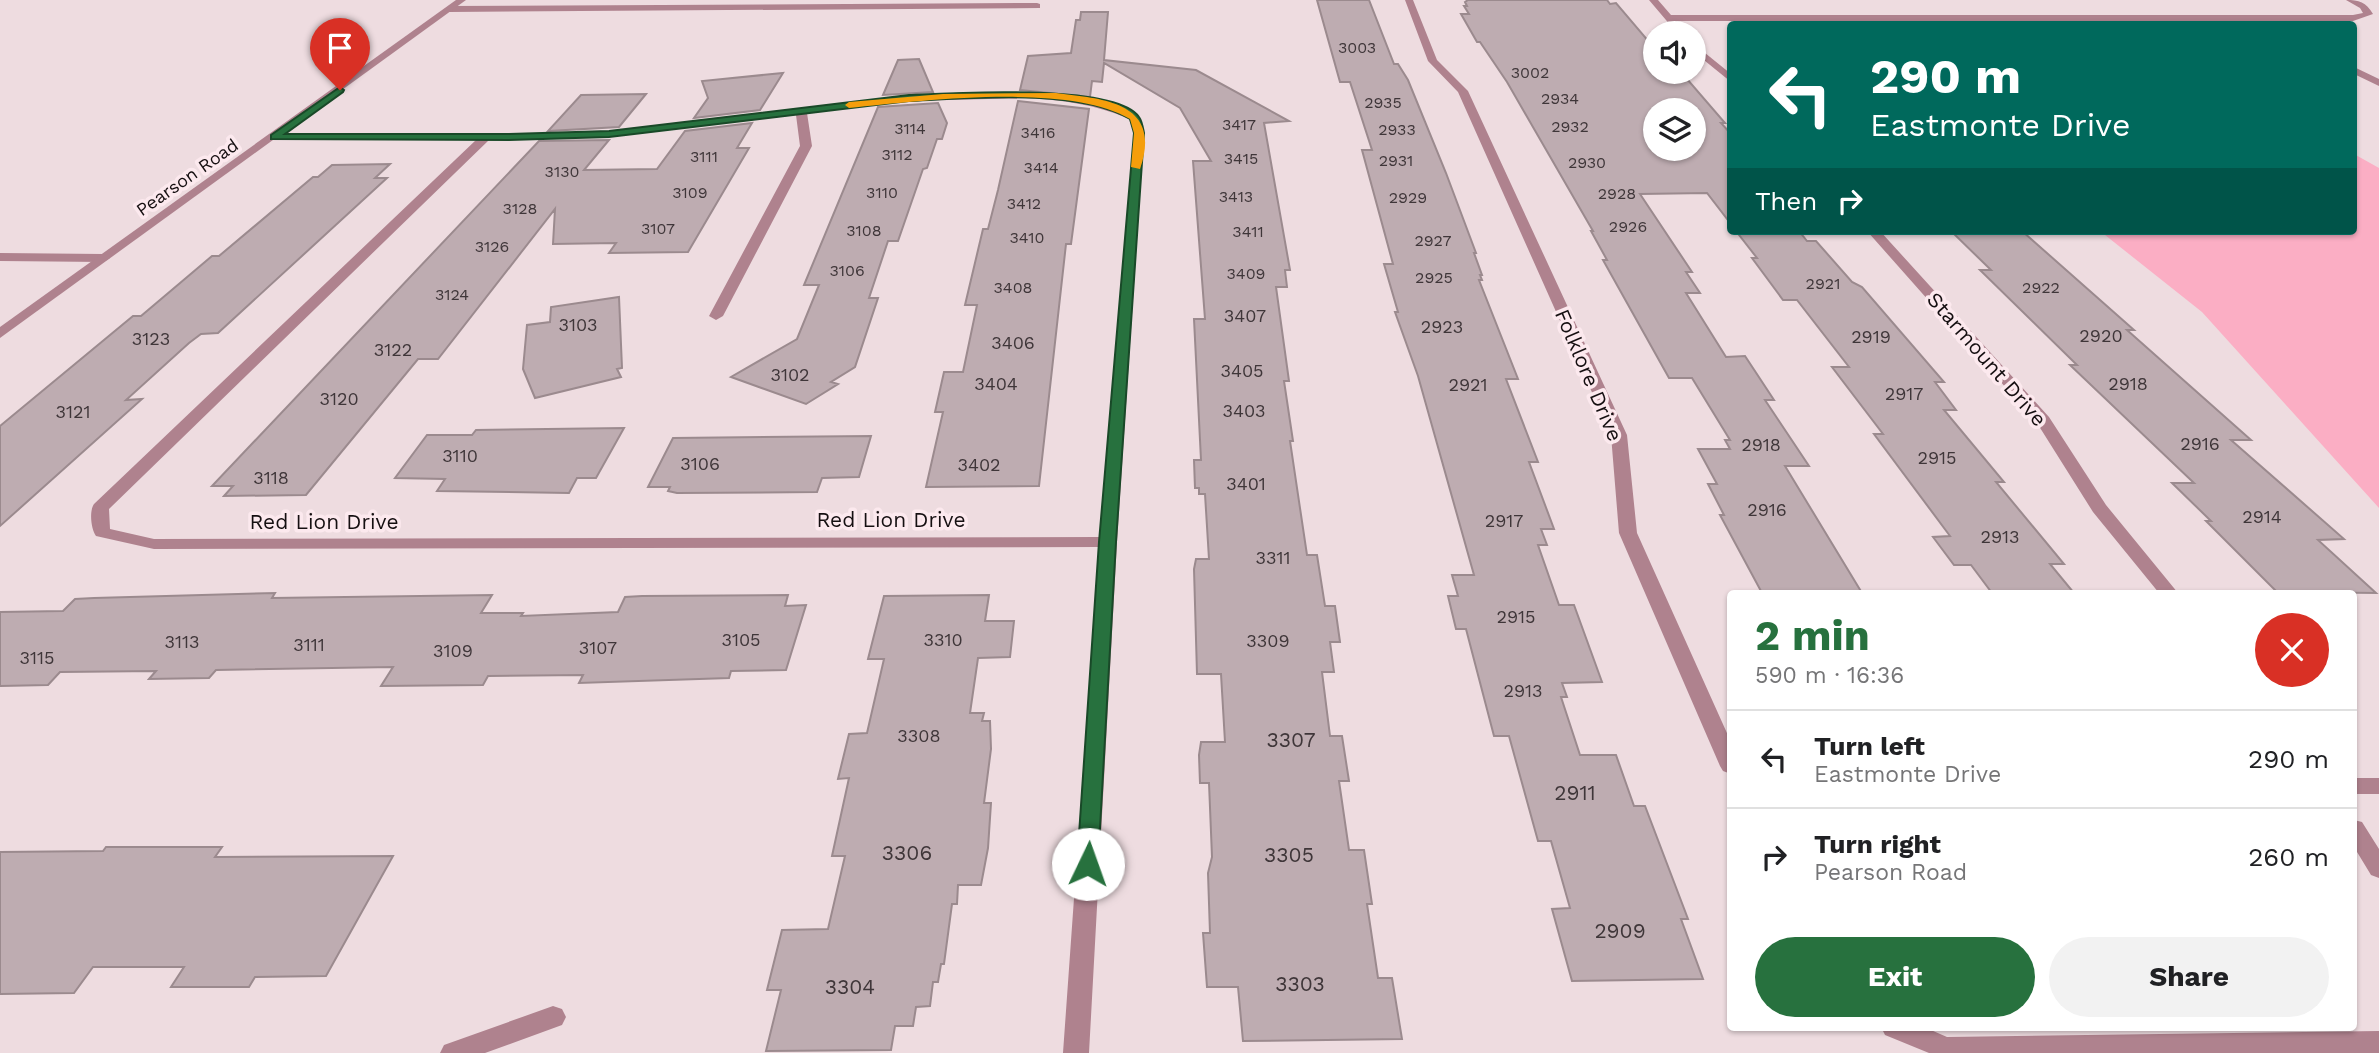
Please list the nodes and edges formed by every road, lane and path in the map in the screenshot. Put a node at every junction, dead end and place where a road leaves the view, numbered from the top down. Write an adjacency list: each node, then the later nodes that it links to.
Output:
1 (462, 0): 6 (street, Pearson Road)
2 (1409, 0): 25 (street, Folklore Drive)
3 (1653, 0): 7 (street)
4 (2350, 0): 8 (street)
5 (1037, 6): 6 (street)
6 (449, 9): 16 (street, Pearson Road)
7 (1668, 18): 8 (street); 9 (street)
8 (2251, 18): 10 (street)
9 (1671, 21)
10 (2258, 21)
11 (1706, 57): 13 (street)
12 (2357, 72): 14 (street)
13 (1727, 76)
14 (2379, 83)
15 (801, 111): 17 (street); 21 (street); 23 (street)
16 (275, 137): 17 (street); 20 (street, Pearson Road)
17 (486, 138): 23 (street, Red Lion Drive)
18 (1877, 235): 24 (street, Starmount Drive)
19 (0, 257): 20 (street)
20 (103, 258): 22 (street, Pearson Road)
21 (716, 316)
22 (0, 334)
23 (1108, 542): 34 (street)
24 (2167, 590)
25 (1727, 757)
26 (2357, 786): 27 (street)
27 (2379, 786)
28 (2357, 833): 29 (street)
29 (2379, 869)
30 (553, 1017): 33 (street)
31 (1904, 1031): 32 (street)
32 (2379, 1042)
33 (453, 1053)
34 (1076, 1053)

